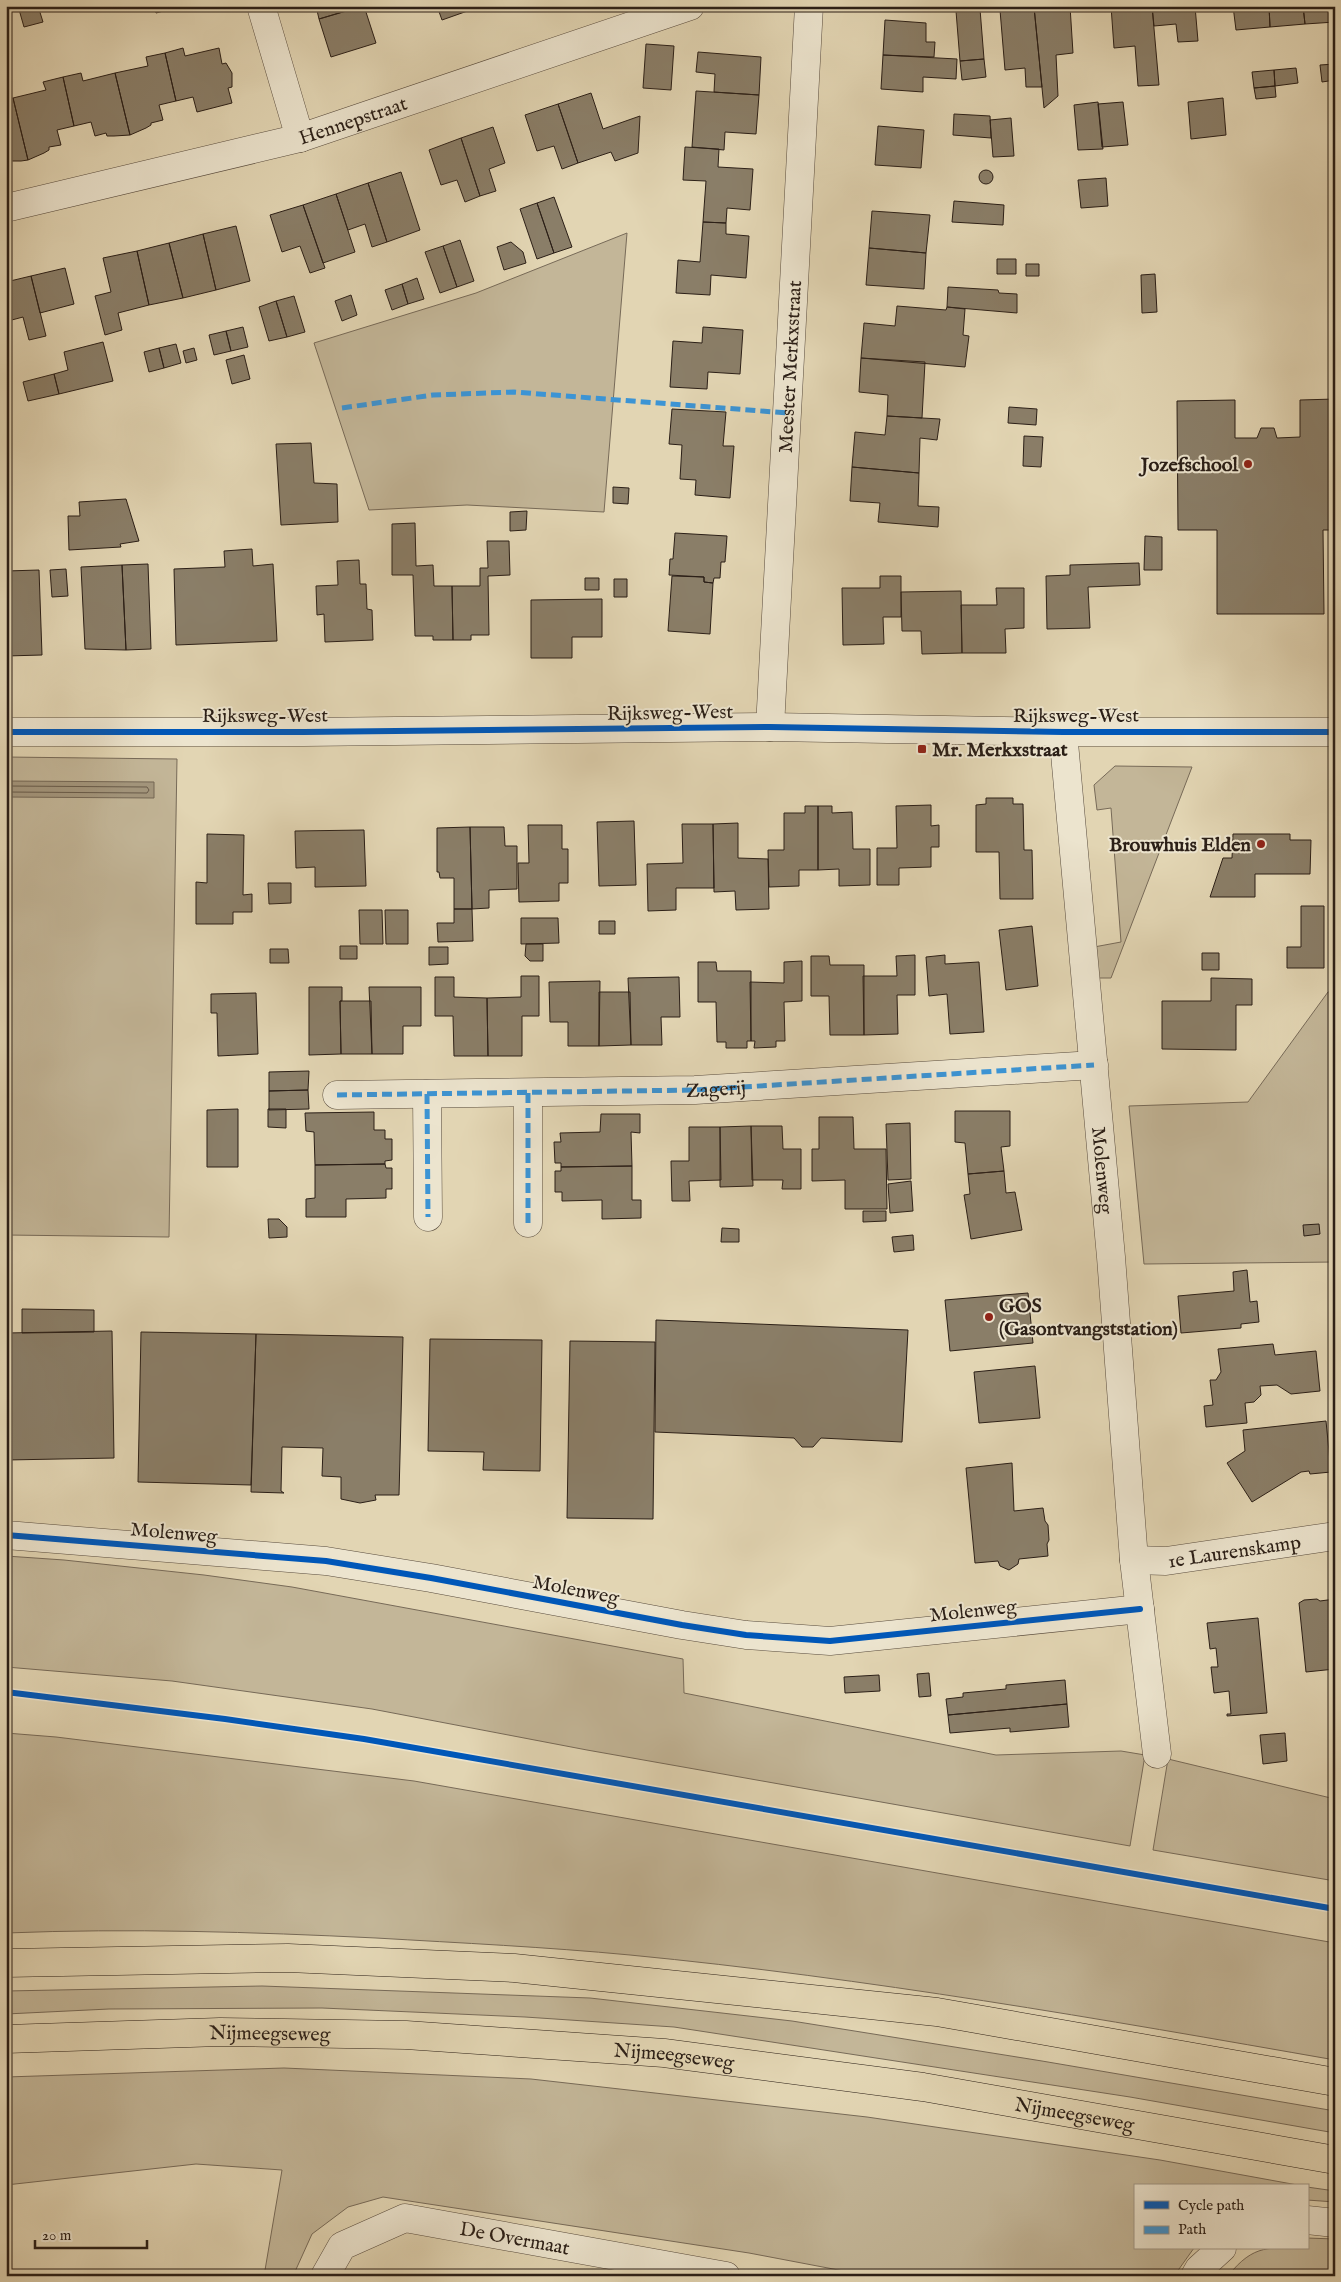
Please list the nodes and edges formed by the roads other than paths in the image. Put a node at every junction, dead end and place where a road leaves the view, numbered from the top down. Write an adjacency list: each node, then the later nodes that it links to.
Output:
1 (261, 6): 4 (street)
2 (690, 6): 4 (street, Hennepstraat)
3 (809, 6): 6 (street, Meester Merkxstraat)
4 (300, 138): 5 (street, Hennepstraat)
5 (6, 208)
6 (770, 727): 7 (street, Rijksweg-West); 8 (street, Rijksweg-West)
7 (6, 732)
8 (1063, 732): 9 (street, Rijksweg-West); 10 (street, Molenweg)
9 (1335, 732)
10 (1094, 1065): 11 (street, Zagerij); 18 (street, Molenweg)
11 (528, 1093): 12 (street, Zagerij); 15 (street)
12 (427, 1094): 13 (street, Zagerij); 14 (street)
13 (337, 1096)
14 (428, 1218)
15 (528, 1222)
16 (6, 1535): 19 (street, Molenweg)
17 (1335, 1536): 18 (street, 1e Laurenskamp)
18 (1134, 1560): 19 (street, Molenweg)
19 (1140, 1609): 20 (street, Molenweg)
20 (1157, 1754)
21 (6, 1963): 23 (highway)
22 (6, 2039): 24 (highway, Nijmeegseweg)
23 (1335, 2082)
24 (1335, 2160)
25 (1308, 2220): 26 (street)
26 (1335, 2223)
27 (1220, 2250): 30 (street)
28 (325, 2276): 29 (street, De Overmaat)
29 (726, 2276)
30 (1195, 2276)

